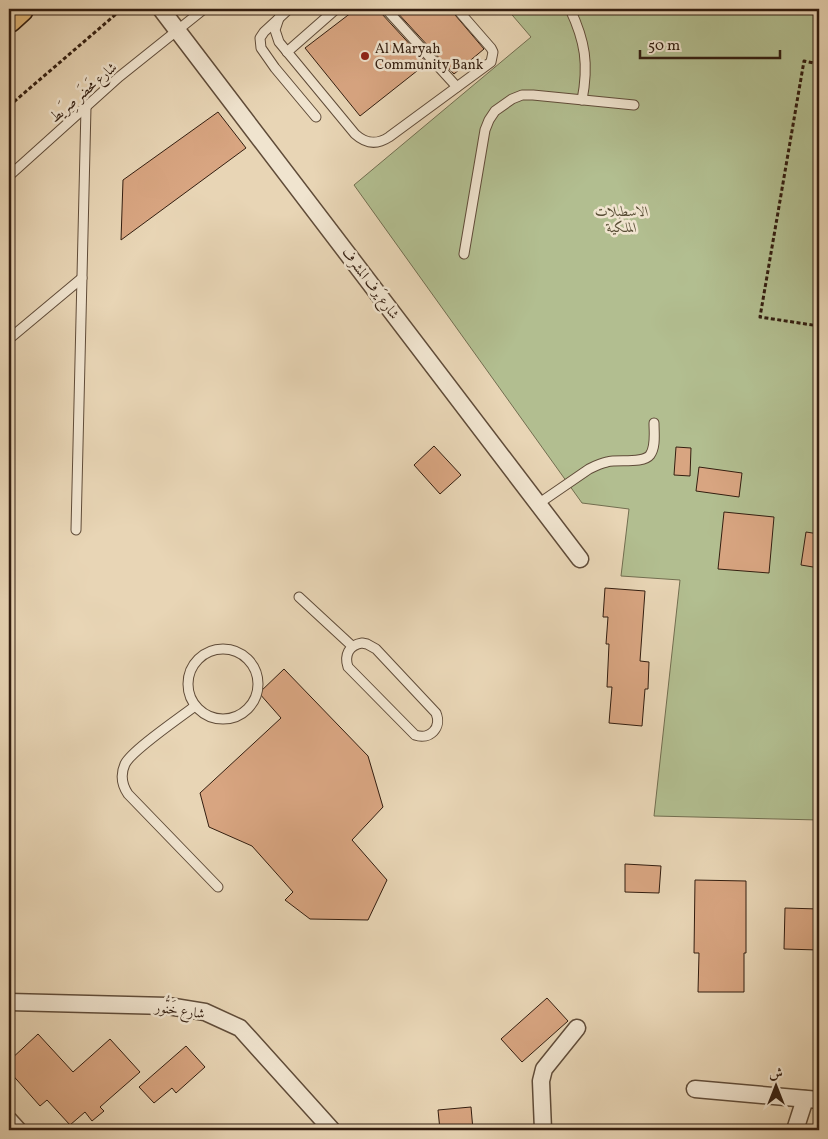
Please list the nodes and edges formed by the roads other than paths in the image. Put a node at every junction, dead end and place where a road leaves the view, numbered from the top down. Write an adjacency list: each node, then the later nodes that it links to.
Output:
1 (20, 9): 10 (main road)
2 (161, 9): 11 (street, شارع يَرف المشرف)
3 (204, 9): 11 (lane, شارع مَحضَر صِرَيط)
4 (289, 9): 9 (lane)
5 (336, 9): 12 (lane)
6 (386, 9): 13 (lane)
7 (457, 9): 13 (lane)
8 (570, 9): 14 (lane)
9 (279, 18): 12 (lane); 17 (lane)
10 (9, 19)
11 (177, 30): 16 (lane, شارع مَحضَر صِرَيط); 23 (street, شارع يَرف المشرف)
12 (287, 52): 13 (lane)
13 (457, 87)
14 (582, 100): 15 (lane); 19 (lane)
15 (634, 105)
16 (86, 107): 18 (lane, شارع مَحضَر صِرَيط); 20 (lane)
17 (316, 117)
18 (9, 176)
19 (464, 254)
20 (82, 278): 21 (lane); 24 (lane)
21 (9, 339)
22 (654, 424): 23 (lane)
23 (538, 504): 25 (street, شارع يَرف المشرف)
24 (76, 530)
25 (580, 558)
26 (299, 597): 27 (lane)
27 (352, 646): 27 (lane)
28 (195, 706): 28 (lane); 29 (lane)
29 (218, 887)
30 (9, 1002): 36 (street, شارع خَنُّور)
31 (577, 1028): 37 (street)
32 (695, 1089): 33 (street)
33 (812, 1099): 38 (street)
34 (9, 1120): 35 (street)
35 (18, 1130)
36 (332, 1130)
37 (543, 1130)
38 (795, 1130)

